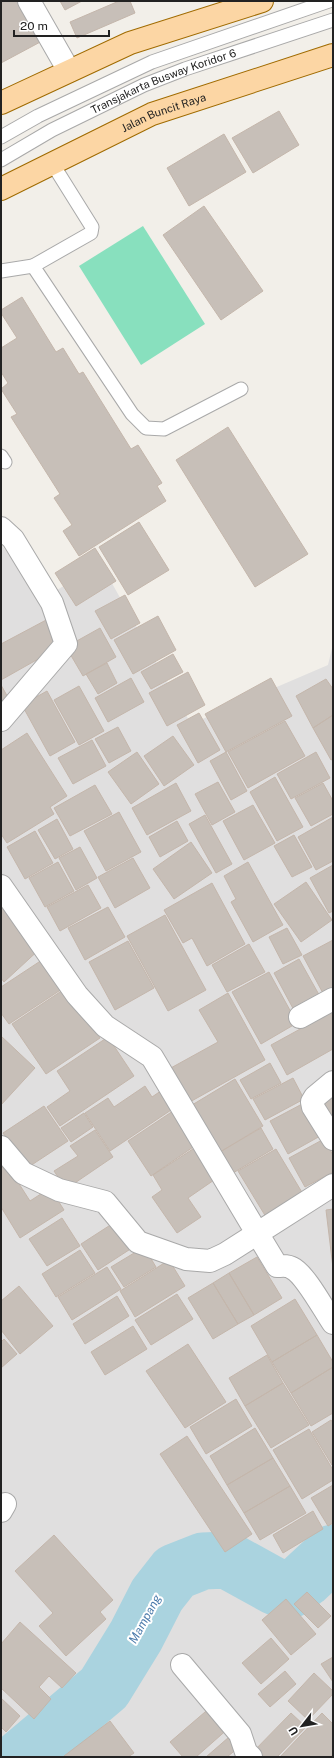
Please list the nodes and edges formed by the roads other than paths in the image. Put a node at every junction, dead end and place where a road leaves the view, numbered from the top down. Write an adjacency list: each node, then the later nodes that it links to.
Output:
1 (29, 1): 6 (street)
2 (262, 1): 6 (main road)
3 (329, 1): 8 (lane, Transjakarta Busway Koridor 6)
4 (333, 20): 9 (lane, Transjakarta Busway Koridor 6)
5 (333, 55): 10 (main road, Jalan Buncit Raya)
6 (69, 71): 7 (main road)
7 (1, 103)
8 (1, 137)
9 (1, 160)
10 (52, 163): 11 (main road, Jalan Buncit Raya); 12 (lane)
11 (1, 188)
12 (33, 266): 13 (lane); 14 (lane)
13 (1, 271)
14 (241, 389)
15 (1, 528): 16 (street)
16 (1, 720)
17 (1, 886): 24 (street)
18 (333, 999): 19 (street)
19 (300, 1017)
20 (333, 1082): 21 (street)
21 (333, 1139)
22 (2, 1148): 24 (street)
23 (333, 1185): 24 (street)
24 (257, 1233): 25 (street)
25 (333, 1323)
26 (182, 1665): 27 (street)
27 (251, 1757)

